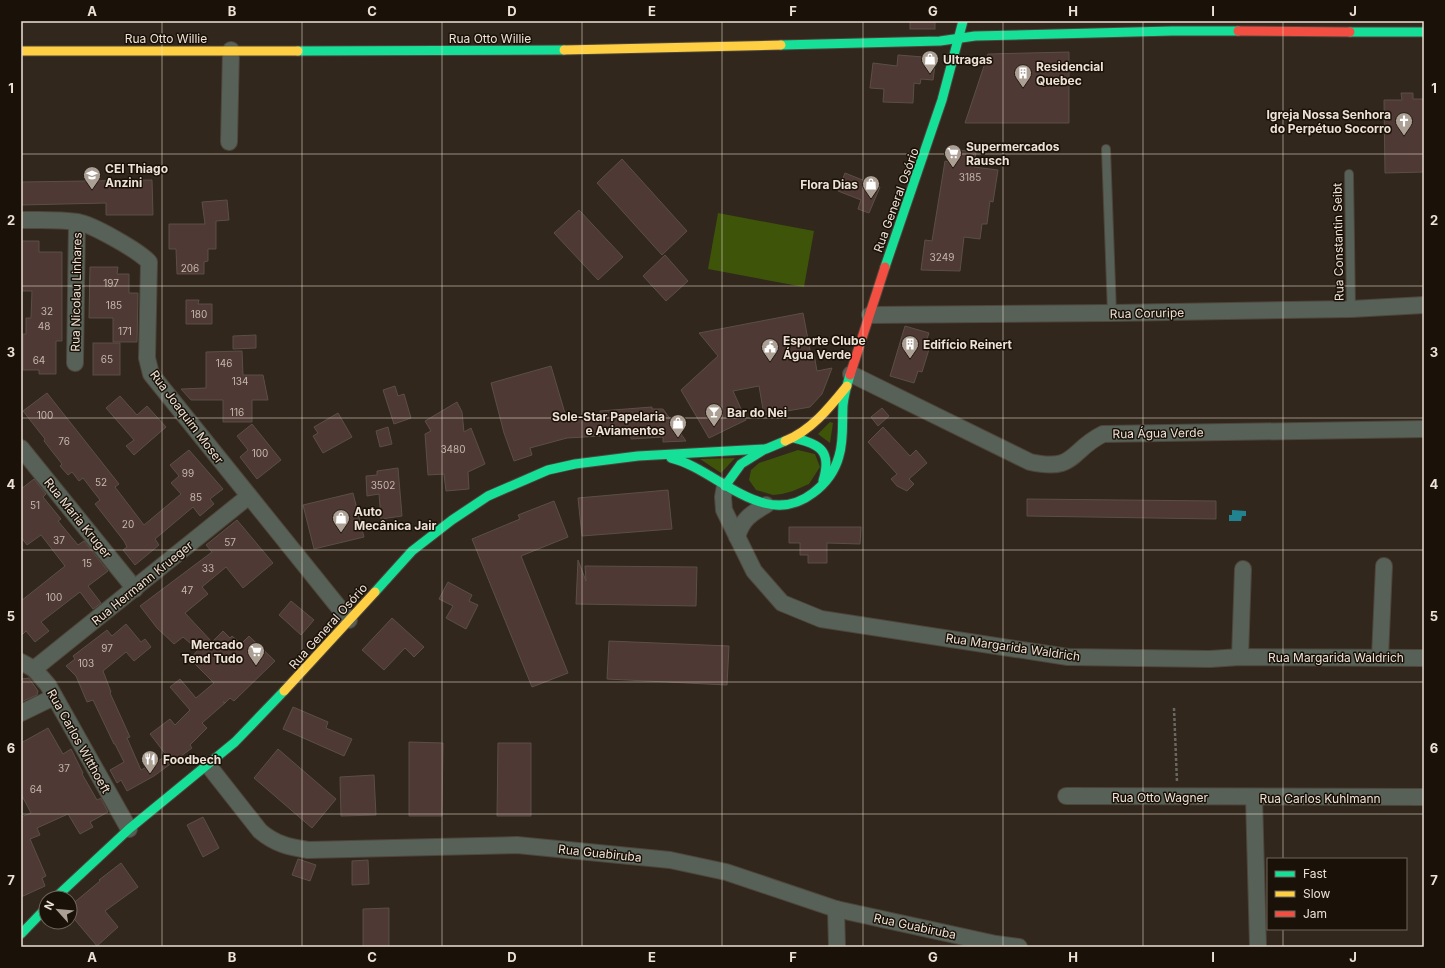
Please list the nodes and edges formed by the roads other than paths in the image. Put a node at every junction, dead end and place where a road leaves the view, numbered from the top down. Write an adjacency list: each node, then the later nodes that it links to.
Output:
1 (963, 21): 3 (main road, Rua General Osório)
2 (1424, 32): 3 (main road, Rua Otto Willie)
3 (960, 40): 4 (main road, Rua Otto Willie); 14 (main road, Rua General Osório)
4 (231, 50): 5 (main road, Rua Otto Willie); 6 (street)
5 (21, 51)
6 (229, 142)
7 (1106, 149): 13 (lane)
8 (1349, 174): 12 (lane, Rua Constantin Seibt)
9 (21, 220): 10 (street, Rua Joaquim Moser)
10 (77, 222): 15 (street, Rua Nicolau Linhares); 25 (street, Rua Joaquim Moser)
11 (1424, 305): 12 (street, Rua Coruripe)
12 (1351, 309): 13 (street, Rua Coruripe)
13 (1112, 314): 14 (street, Rua Coruripe)
14 (870, 315): 16 (main road, Rua General Osório)
15 (75, 363)
16 (849, 380): 17 (street, Rua Água Verde); 18 (main road, Rua General Osório); 23 (main road, Rua General Osório)
17 (1424, 429)
18 (794, 438): 20 (main road, Rua General Osório); 23 (main road)
19 (21, 448): 31 (street, Rua Maria Kruger)
20 (766, 449): 21 (main road, Rua General Osório); 22 (main road)
21 (662, 455): 24 (main road, Rua General Osório); 32 (main road, Rua General Osório)
22 (736, 470): 24 (main road); 26 (main road)
23 (821, 485): 27 (main road, Rua General Osório)
24 (726, 486): 26 (main road, Rua General Osório); 28 (street, Rua Margarida Waldrich)
25 (249, 496): 31 (street, Rua Hermann Krueger); 32 (street, Rua Joaquim Moser)
26 (744, 497): 27 (main road, Rua General Osório)
27 (766, 505): 28 (street)
28 (737, 537): 34 (street, Rua Margarida Waldrich)
29 (1384, 566): 33 (street)
30 (1243, 569): 34 (street)
31 (136, 589): 36 (street, Rua Hermann Krueger)
32 (349, 620): 39 (main road, Rua General Osório)
33 (1380, 656): 34 (street, Rua Margarida Waldrich); 35 (street, Rua Margarida Waldrich)
34 (1240, 657)
35 (1424, 658)
36 (28, 666): 37 (street, Rua Carlos Witthoeft)
37 (54, 697): 38 (street); 43 (street, Rua Carlos Witthoeft)
38 (21, 713)
39 (208, 765): 43 (main road, Rua General Osório); 45 (street, Rua Guabiruba)
40 (1066, 796): 41 (street, Rua Otto Wagner)
41 (1254, 797): 42 (street, Rua Carlos Kuhlmann); 50 (street, Rua Carlos Kuhlmann)
42 (1420, 797)
43 (129, 829): 44 (main road, Rua General Osório)
44 (64, 890)
45 (836, 909): 48 (street); 49 (street, Rua Guabiruba)
46 (38, 916): 47 (main road)
47 (21, 932)
48 (837, 947)
49 (1019, 947)
50 (1258, 947)

